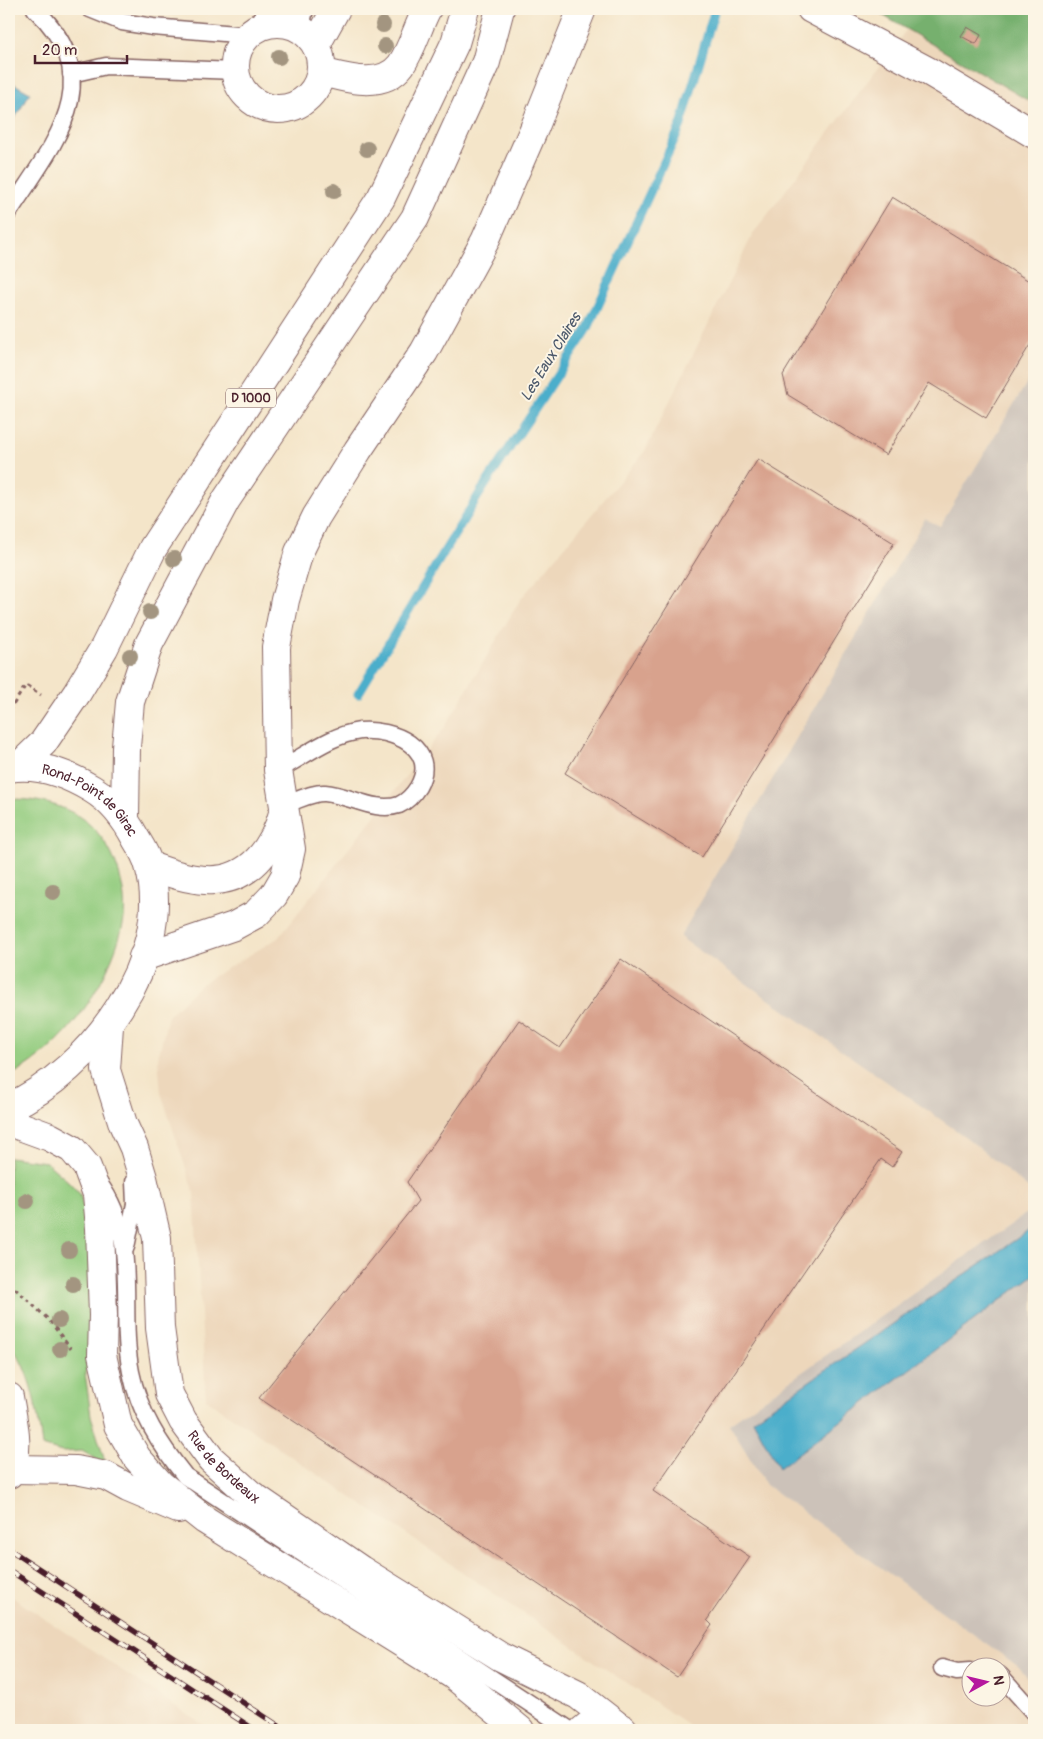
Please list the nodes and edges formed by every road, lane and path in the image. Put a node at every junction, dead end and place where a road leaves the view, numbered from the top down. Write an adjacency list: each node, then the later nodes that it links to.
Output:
1 (35, 9): 13 (lane)
2 (90, 9): 9 (lane)
3 (336, 9): 10 (main road)
4 (427, 9): 12 (main road)
5 (465, 9): 16 (main road, D 1000)
6 (500, 9): 19 (main road, D 1000)
7 (582, 9): 17 (main road)
8 (811, 9): 14 (main road)
9 (257, 24): 10 (main road); 11 (main road)
10 (307, 28): 12 (main road)
11 (235, 72): 12 (main road); 13 (lane)
12 (321, 72)
13 (71, 74): 15 (lane)
14 (1034, 134)
15 (9, 212)
16 (14, 767): 19 (main road, Rond-Point de Girac)
17 (278, 770): 18 (main road); 18 (lane)
18 (285, 804): 20 (main road); 21 (main road)
19 (125, 818): 20 (main road, Rond-Point de Girac)
20 (150, 866): 21 (main road, Rond-Point de Girac)
21 (143, 958): 22 (main road, Rond-Point de Girac)
22 (109, 1026): 23 (main road, Rond-Point de Girac); 25 (main road, Rue de Bordeaux)
23 (9, 1107)
24 (9, 1122): 26 (main road)
25 (134, 1148): 27 (lane); 35 (main road, Rue de Bordeaux)
26 (87, 1167): 27 (lane); 30 (main road)
27 (125, 1249): 37 (lane)
28 (9, 1397): 29 (main road)
29 (10, 1472): 30 (main road)
30 (205, 1520): 36 (main road)
31 (942, 1668): 32 (lane)
32 (960, 1672)
33 (1010, 1686): 34 (lane)
34 (1034, 1713)
35 (619, 1727): 38 (main road)
36 (520, 1730)
37 (570, 1730)
38 (583, 1730)

